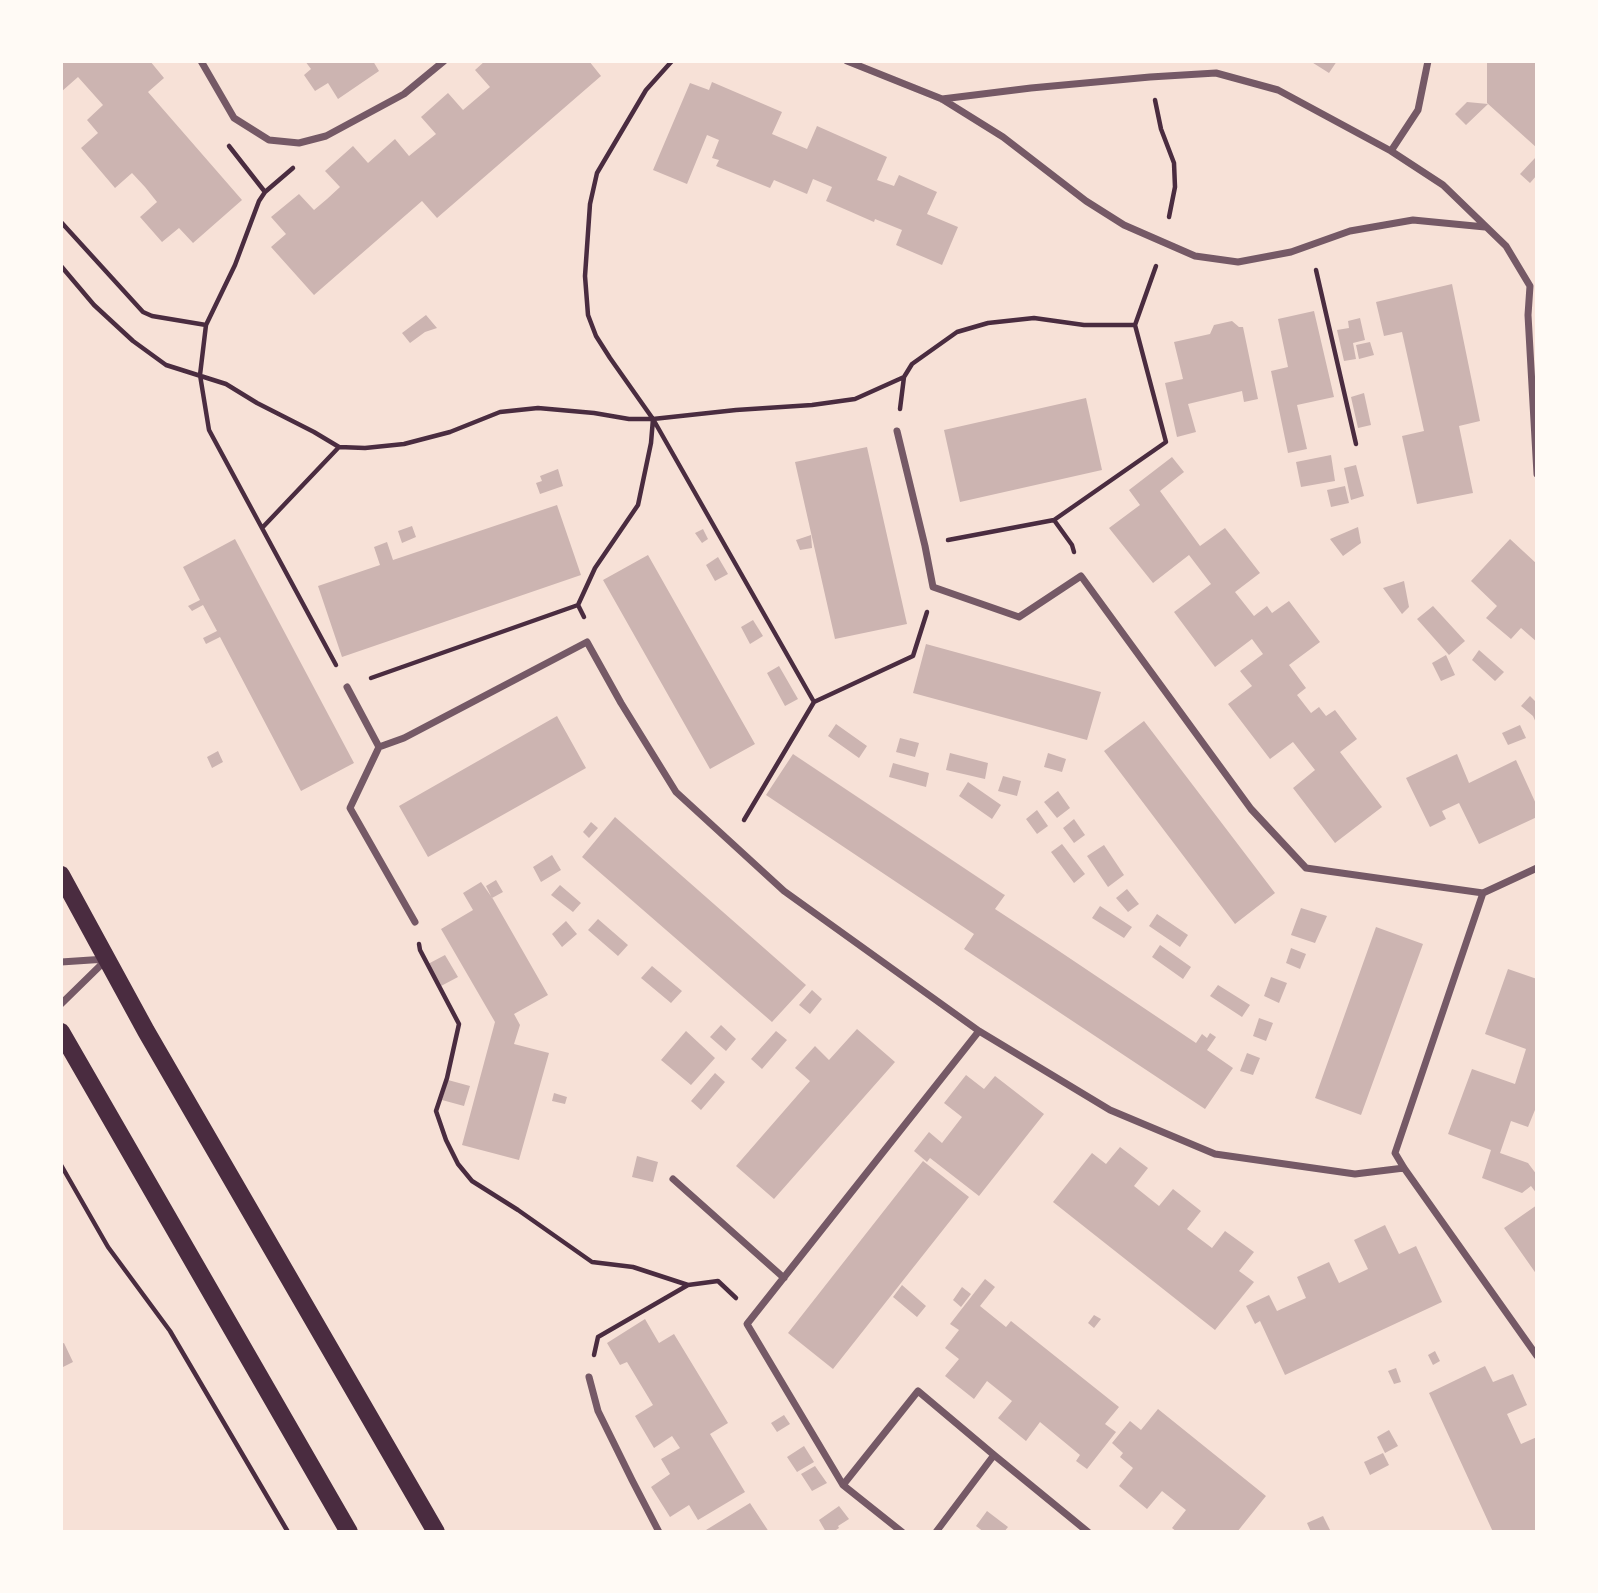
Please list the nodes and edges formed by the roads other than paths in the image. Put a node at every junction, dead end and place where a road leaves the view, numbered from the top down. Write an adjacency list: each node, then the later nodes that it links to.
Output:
1 (201, 61): 2 (street)
2 (444, 61)
3 (847, 61): 5 (street)
4 (1428, 61): 6 (street)
5 (942, 99): 6 (street); 7 (street)
6 (1391, 151): 7 (street)
7 (1485, 227): 8 (street)
8 (1533, 284): 10 (street)
9 (897, 431): 15 (street)
10 (1537, 474)
11 (347, 687): 12 (street)
12 (379, 747): 16 (street); 20 (street)
13 (1537, 868): 15 (street)
14 (61, 875): 17 (main road)
15 (1483, 893): 22 (street)
16 (415, 922)
17 (107, 959): 18 (street); 19 (street); 30 (main road)
18 (61, 962)
19 (61, 1004)
20 (979, 1031): 22 (street); 24 (street)
21 (61, 1032): 29 (main road)
22 (1404, 1168): 25 (street)
23 (673, 1179): 24 (street)
24 (784, 1278): 28 (street)
25 (1537, 1356)
26 (589, 1377): 31 (street)
27 (994, 1455): 28 (street); 33 (street); 34 (street)
28 (843, 1485): 32 (street)
29 (349, 1532)
30 (436, 1532)
31 (660, 1532)
32 (902, 1532)
33 (936, 1532)
34 (1088, 1532)

